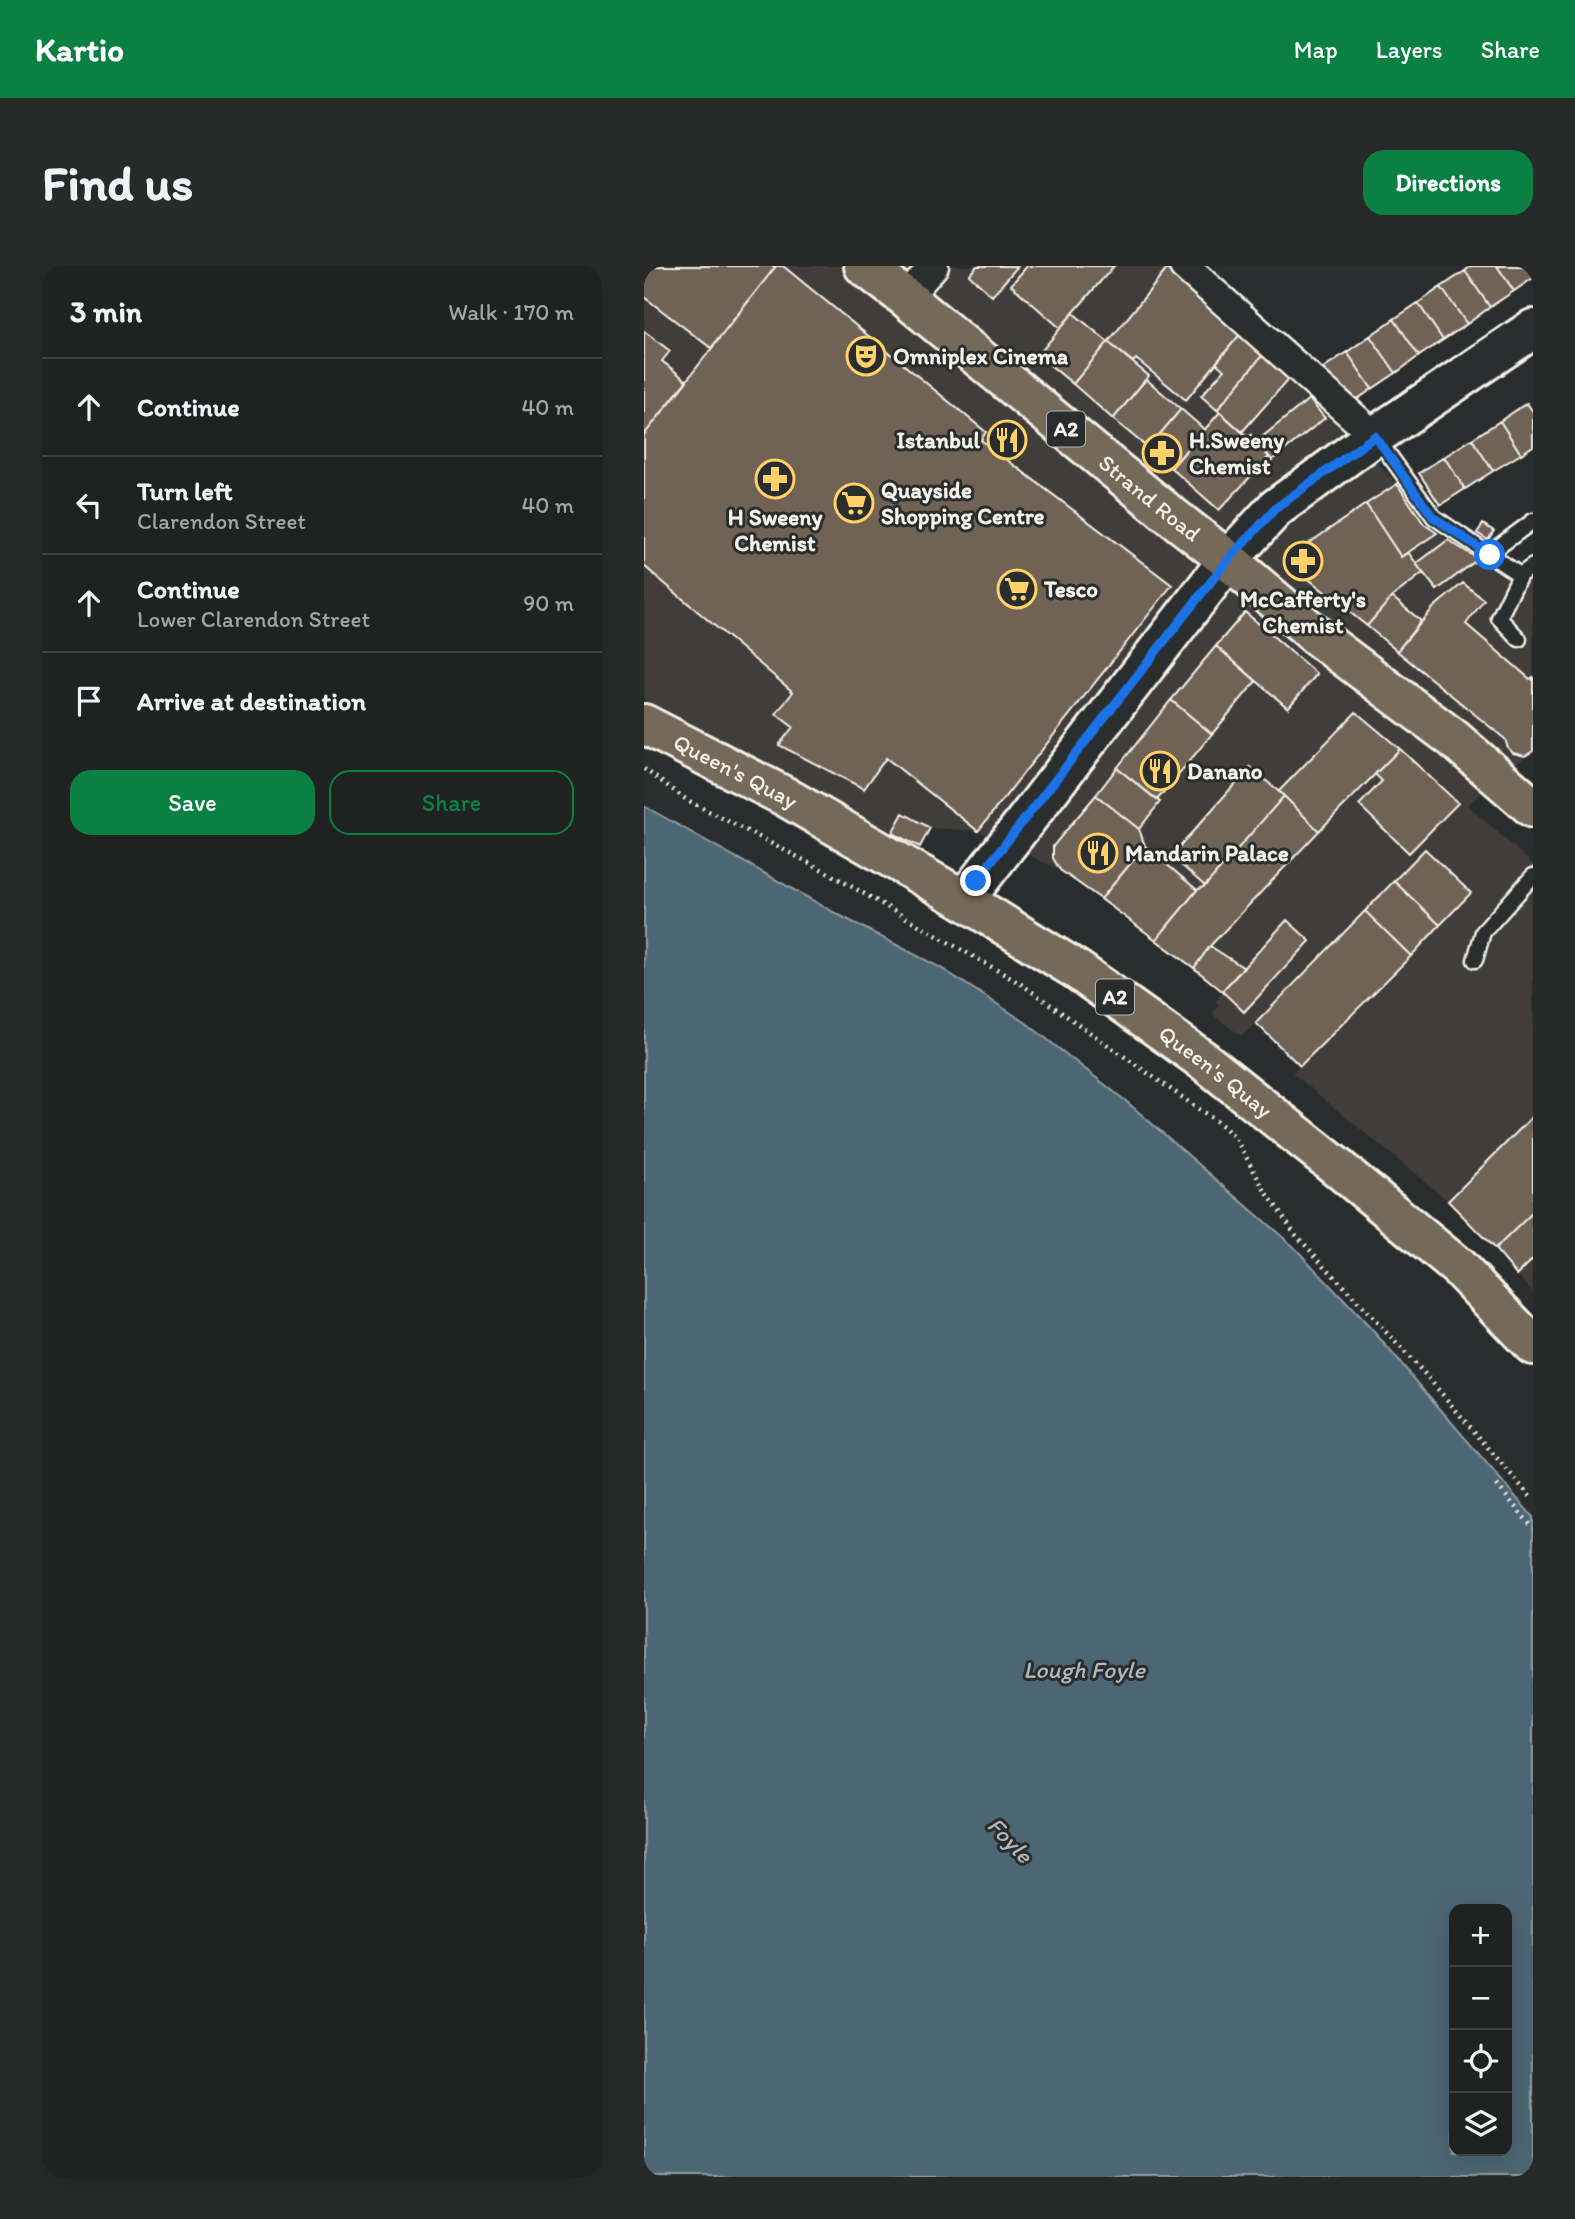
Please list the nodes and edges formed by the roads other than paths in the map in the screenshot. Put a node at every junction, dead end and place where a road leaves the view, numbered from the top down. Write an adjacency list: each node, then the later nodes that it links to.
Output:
1 (863, 266): 4 (main road, Strand Road / A2)
2 (934, 266): 4 (street)
3 (1197, 269): 6 (street)
4 (906, 298): 9 (main road, Strand Road / A2)
5 (1533, 329): 6 (main road)
6 (1375, 436): 8 (lane); 9 (main road)
7 (1533, 522): 8 (lane)
8 (1490, 555): 11 (lane)
9 (1228, 560): 14 (main road, Strand Road / A2); 16 (main road)
10 (1533, 566): 11 (lane)
11 (1520, 575): 12 (lane)
12 (1519, 639)
13 (644, 724): 16 (main road, Queen's Quay / A2)
14 (1531, 802)
15 (1533, 876): 17 (lane)
16 (964, 900): 18 (main road, Queen's Quay / A2)
17 (1475, 960)
18 (1533, 1345)

